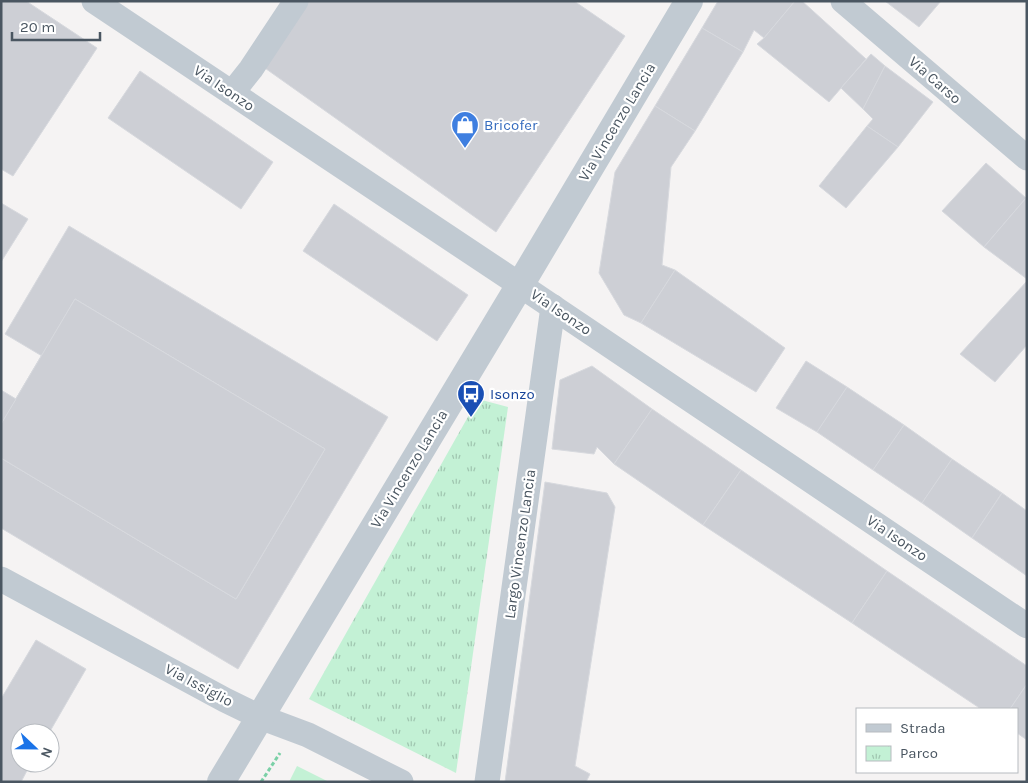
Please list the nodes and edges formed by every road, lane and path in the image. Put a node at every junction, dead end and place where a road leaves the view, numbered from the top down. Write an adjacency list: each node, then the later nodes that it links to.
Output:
1 (94, 1): 5 (street, Via Isonzo)
2 (296, 1): 5 (street)
3 (689, 1): 7 (street, Via Vincenzo Lancia)
4 (843, 1): 6 (street, Via Carso)
5 (232, 93): 7 (street, Via Isonzo)
6 (1027, 158)
7 (520, 285): 8 (street, Via Isonzo); 11 (street, Via Vincenzo Lancia)
8 (553, 307): 10 (street, Via Isonzo); 14 (street, Largo Vincenzo Lancia)
9 (1, 579): 11 (street, Via Issiglio)
10 (1027, 626)
11 (260, 717): 12 (street, Via Vincenzo Lancia); 13 (street, Via Issiglio)
12 (221, 782)
13 (401, 782)
14 (487, 782)

